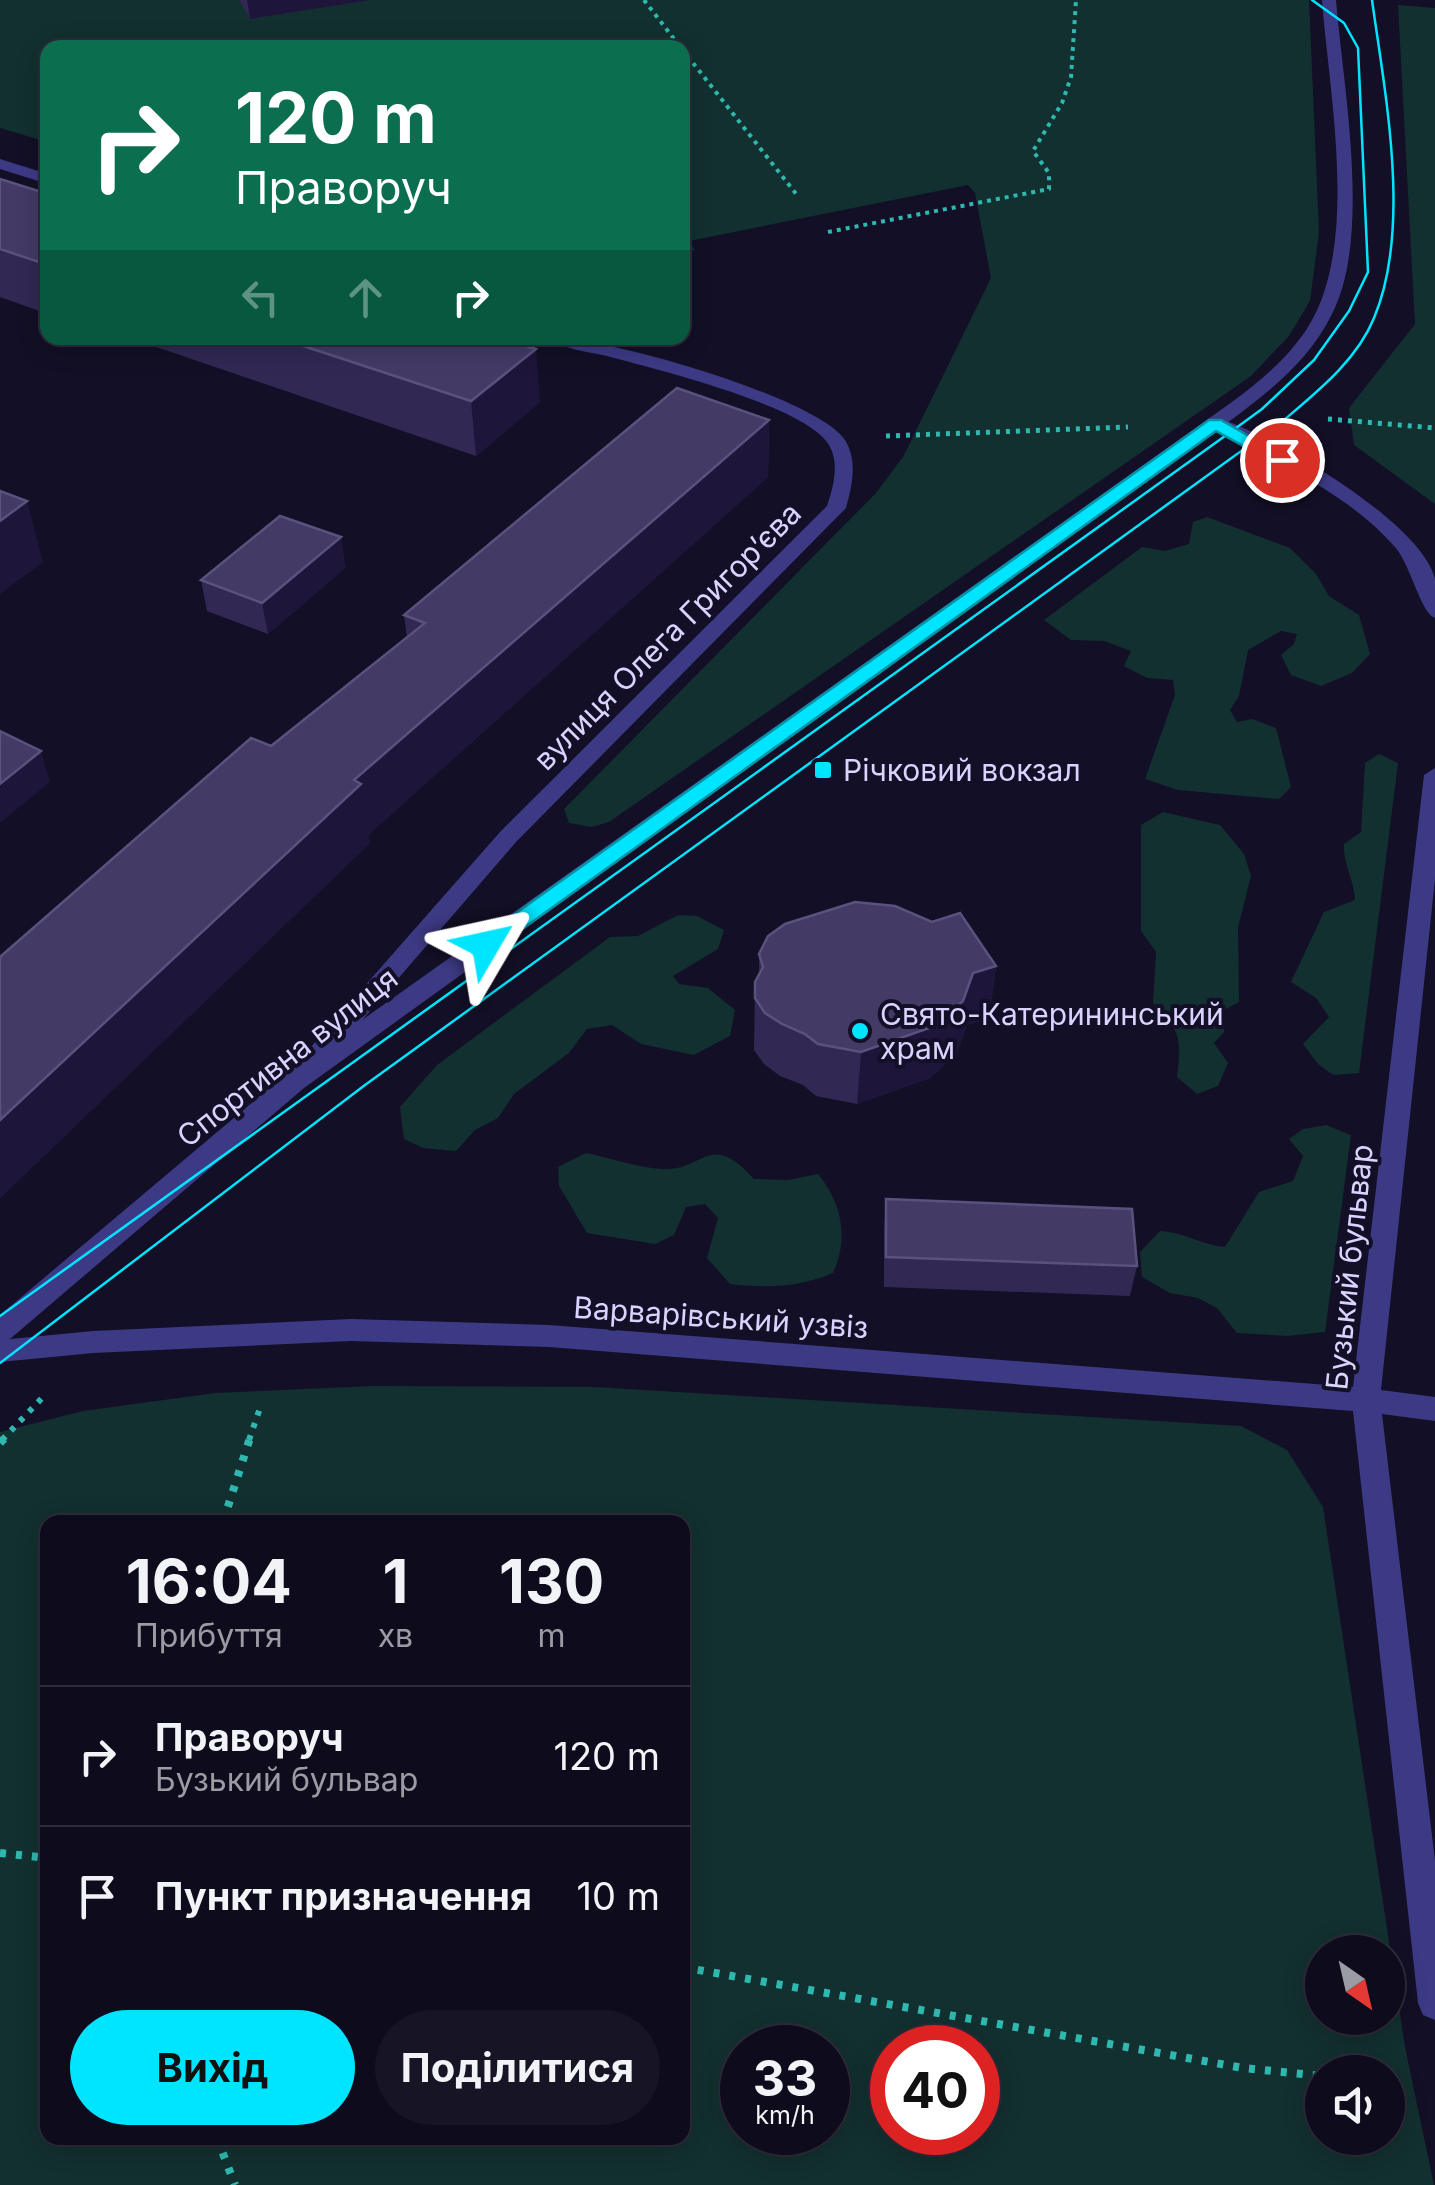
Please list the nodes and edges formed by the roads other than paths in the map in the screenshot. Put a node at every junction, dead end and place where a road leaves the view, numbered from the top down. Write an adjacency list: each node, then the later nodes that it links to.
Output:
1 (1329, 0): 5 (street, Спортивна вулиця)
2 (0, 164): 3 (street)
3 (40, 176)
4 (581, 345): 8 (street, вулиця Олега Григорʼєва)
5 (1215, 423): 6 (street); 8 (street, Спортивна вулиця)
6 (1435, 612)
7 (1435, 775): 11 (street, Бузький бульвар)
8 (295, 1081): 9 (street, Спортивна вулиця)
9 (0, 1331)
10 (0, 1351): 11 (street, Варварівський узвіз)
11 (1366, 1400): 12 (street, Варварівський узвіз); 13 (street, Бузький бульвар)
12 (1435, 1408)
13 (1435, 2004)

